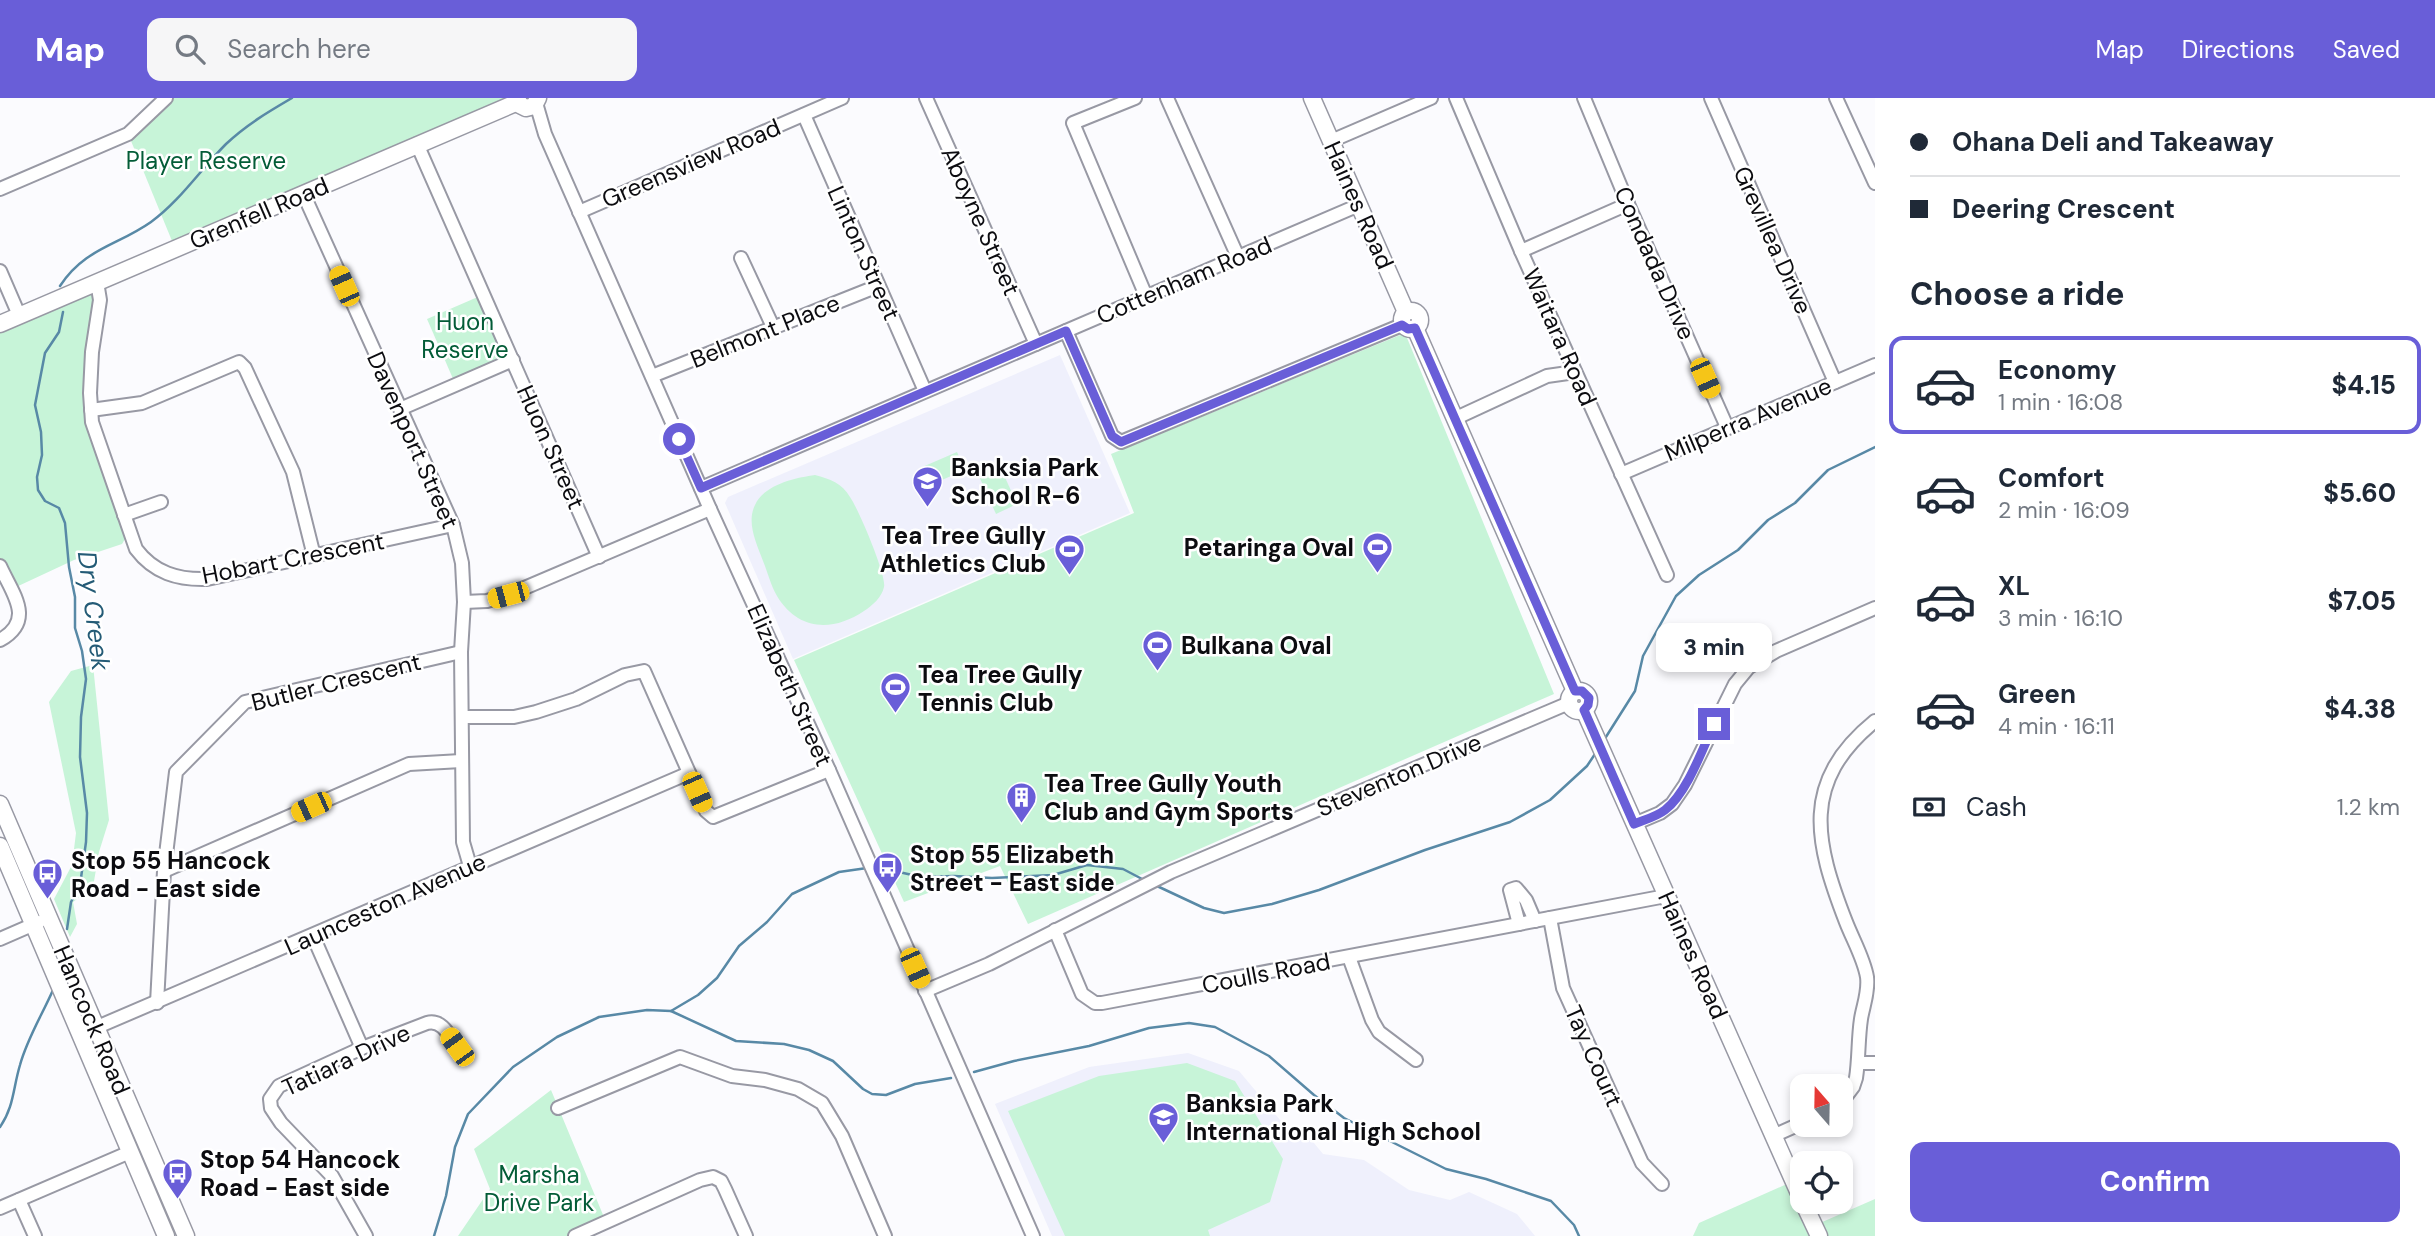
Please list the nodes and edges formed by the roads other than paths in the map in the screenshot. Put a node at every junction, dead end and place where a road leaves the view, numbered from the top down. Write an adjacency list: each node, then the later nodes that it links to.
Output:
1 (166, 98): 17 (street)
2 (842, 98): 13 (street, Greensview Road)
3 (926, 98): 34 (street, Aboyne Street)
4 (1135, 98): 28 (street)
5 (1167, 98): 23 (street)
6 (1312, 98): 14 (main road, Haines Road)
7 (1431, 98): 14 (street)
8 (1456, 98): 22 (street, Waitara Road)
9 (1584, 98): 19 (street, Condada Drive)
10 (1711, 98): 39 (street, Grevillea Drive)
11 (1836, 98): 16 (street)
12 (527, 102): 15 (main road, Grenfell Road); 21 (street, Elizabeth Street)
13 (804, 115): 21 (street, Greensview Road); 27 (street, Linton Street)
14 (1331, 141): 20 (main road, Haines Road)
15 (417, 144): 18 (main road, Grenfell Road); 35 (street, Huon Street)
16 (1875, 183)
17 (0, 189)
18 (303, 194): 26 (main road, Grenfell Road); 41 (street, Davenport Street)
19 (1628, 204): 22 (street); 44 (street, Condada Drive)
20 (1359, 205): 23 (street, Cottenham Road); 30 (main road, Haines Road)
21 (579, 212): 38 (street, Elizabeth Street)
22 (1521, 251): 37 (street, Waitara Road)
23 (1238, 257): 28 (street, Cottenham Road)
24 (741, 258): 32 (street)
25 (0, 271): 29 (street)
26 (97, 282): 29 (main road, Grenfell Road); 42 (street, Hobart Crescent)
27 (878, 286): 32 (street, Belmont Place); 40 (street, Linton Street)
28 (1146, 296): 33 (street, Cottenham Road)
29 (19, 315): 31 (main road, Grenfell Road)
30 (1408, 322): 33 (street); 43 (main road, Haines Road)
31 (0, 324)
32 (773, 327): 38 (street, Belmont Place)
33 (1066, 331): 34 (street, Cottenham Road)
34 (1036, 344): 40 (street, Cottenham Road)
35 (513, 360): 41 (street); 52 (street, Huon Street)
36 (1875, 365): 39 (street, Milperra Avenue)
37 (1576, 372): 43 (street); 45 (street, Waitara Road)
38 (652, 376): 46 (street, Elizabeth Street)
39 (1835, 382): 44 (street, Milperra Avenue)
40 (925, 391): 46 (street, Cottenham Road)
41 (400, 409): 50 (street, Davenport Street)
42 (91, 410): 49 (street, Hobart Crescent); 51 (street)
43 (1454, 419): 59 (main road, Haines Road)
44 (1727, 428): 45 (street, Milperra Avenue)
45 (1620, 474): 54 (street, Waitara Road)
46 (701, 488): 48 (street, Elizabeth Street)
47 (161, 502): 49 (street)
48 (710, 509): 52 (street); 63 (street, Elizabeth Street)
49 (124, 515): 51 (street, Hobart Crescent)
50 (453, 524): 51 (street, Hobart Crescent); 55 (street, Davenport Street)
51 (314, 556)
52 (599, 557): 55 (street)
53 (0, 566): 57 (street)
54 (1667, 575)
55 (464, 602): 58 (street, Davenport Street)
56 (1875, 608): 66 (street)
57 (0, 640)
58 (461, 652): 60 (street, Davenport Street); 69 (street, Butler Crescent)
59 (1576, 701): 66 (main road, Haines Road); 75 (street, Steventon Drive)
60 (462, 718): 62 (street, Davenport Street); 64 (street)
61 (1875, 720): 85 (street)
62 (461, 761): 68 (street, Davenport Street); 69 (street)
63 (830, 771): 64 (street); 79 (street, Elizabeth Street)
64 (689, 773): 68 (street, Launceston Avenue)
65 (0, 804): 72 (main road, Hancock Road)
66 (1634, 824): 70 (main road, Haines Road)
67 (0, 846): 72 (main road, Hancock Road)
68 (470, 866): 76 (street, Launceston Avenue)
69 (164, 871): 80 (street, Butler Crescent)
70 (1667, 896): 71 (street, Coulls Road); 90 (main road, Haines Road)
71 (1550, 918): 73 (street, Coulls Road); 93 (street, Tay Court)
72 (41, 921): 77 (street); 81 (main road, Hancock Road)
73 (1535, 921): 74 (street, Coulls Road); 74 (street)
74 (1519, 924): 78 (street, Coulls Road)
75 (1055, 930): 78 (street, Coulls Road); 79 (street, Steventon Drive)
76 (313, 936): 80 (street, Launceston Avenue); 83 (street)
77 (0, 939)
78 (1349, 957): 84 (street)
79 (925, 991): 104 (street, Elizabeth Street)
80 (157, 1003): 81 (street, Launceston Avenue)
81 (88, 1031): 91 (main road, Hancock Road)
82 (457, 1047): 83 (street, Tatiara Drive)
83 (362, 1048): 100 (street, Tatiara Drive)
84 (1416, 1059)
85 (1858, 1063): 86 (street); 87 (street)
86 (1875, 1063)
87 (1853, 1087)
88 (558, 1108): 103 (street)
89 (1790, 1128): 90 (street)
90 (1773, 1136): 92 (main road, Haines Road)
91 (138, 1149): 94 (street); 98 (main road, Hancock Road); 99 (main road, Hancock Road)
92 (1790, 1173)
93 (1662, 1184)
94 (19, 1200): 95 (street); 97 (street)
95 (0, 1208)
96 (1809, 1214): 105 (main road, Haines Road)
97 (35, 1236)
98 (166, 1236)
99 (186, 1236)
100 (366, 1236)
101 (575, 1236): 102 (street)
102 (746, 1236)
103 (884, 1236)
104 (1033, 1236)
105 (1819, 1236)

